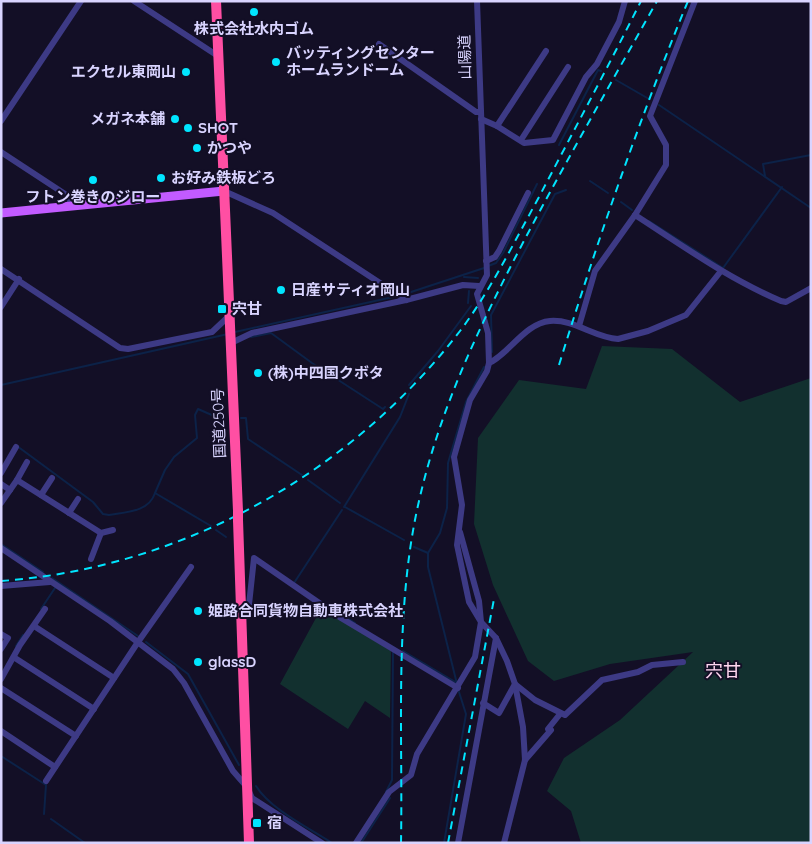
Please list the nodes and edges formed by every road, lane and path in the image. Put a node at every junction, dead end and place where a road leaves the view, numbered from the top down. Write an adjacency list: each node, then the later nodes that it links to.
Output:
1 (81, 1): 12 (street)
2 (134, 1): 9 (street)
3 (216, 1): 9 (highway, 国道250号)
4 (477, 1): 11 (street, 山陽道)
5 (625, 1): 14 (street)
6 (695, 1): 20 (street)
7 (378, 44): 11 (street)
8 (546, 51): 13 (street)
9 (218, 56): 16 (highway, 国道250号)
10 (568, 67): 14 (street)
11 (480, 116): 13 (street); 21 (street, 山陽道)
12 (1, 120)
13 (497, 126): 14 (street)
14 (521, 140)
15 (1, 152): 18 (street)
16 (224, 191): 18 (main road); 27 (street); 29 (highway, 国道250号)
17 (528, 193): 21 (street)
18 (71, 206): 19 (main road)
19 (1, 213)
20 (635, 215): 23 (street); 30 (street)
21 (486, 262): 25 (street, 山陽道)
22 (1, 269): 24 (street)
23 (721, 271): 26 (street); 30 (street)
24 (19, 280): 28 (street); 29 (street)
25 (479, 286): 27 (street); 32 (street)
26 (811, 288)
27 (406, 300): 31 (street)
28 (1, 306)
29 (229, 316): 31 (highway, 国道250号)
30 (579, 326): 32 (street)
31 (230, 337): 53 (highway, 国道250号)
32 (489, 362): 44 (street)
33 (16, 447): 35 (street)
34 (27, 462): 37 (street)
35 (1, 473)
36 (52, 478): 40 (street)
37 (17, 480): 39 (street); 40 (street)
38 (1, 484): 39 (street)
39 (10, 490): 42 (street)
40 (41, 495): 43 (street)
41 (78, 499): 43 (street)
42 (1, 503)
43 (69, 513): 46 (street)
44 (459, 527): 54 (street); 54 (street)
45 (113, 530): 46 (street)
46 (100, 533): 48 (street)
47 (1, 548): 50 (street)
48 (91, 559)
49 (191, 567): 58 (street)
50 (51, 583): 51 (street); 58 (street)
51 (1, 586)
52 (45, 609): 55 (street)
53 (241, 619): 66 (street); 73 (highway, 国道250号)
54 (482, 622): 57 (street); 66 (street)
55 (34, 626): 60 (street); 62 (street)
56 (1, 634): 59 (street)
57 (496, 638): 64 (street); 67 (street)
58 (138, 642): 62 (street); 75 (street)
59 (1, 649)
60 (15, 658): 63 (street); 68 (street)
61 (683, 662): 69 (street)
62 (114, 678): 68 (street)
63 (1, 679)
64 (515, 684): 67 (street); 69 (street); 72 (street)
65 (1, 688): 71 (street)
66 (458, 688): 80 (street)
67 (484, 704): 81 (street)
68 (94, 709): 71 (street)
69 (560, 714): 72 (street)
70 (1, 731): 74 (street)
71 (76, 736): 74 (street)
72 (526, 760): 82 (street)
73 (248, 766): 75 (street); 77 (highway, 国道250号)
74 (55, 767): 76 (street)
75 (233, 771): 77 (street)
76 (46, 781)
77 (247, 787): 78 (highway, 国道250号); 79 (street)
78 (249, 843)
79 (322, 843)
80 (356, 843)
81 (458, 843)
82 (504, 843)

